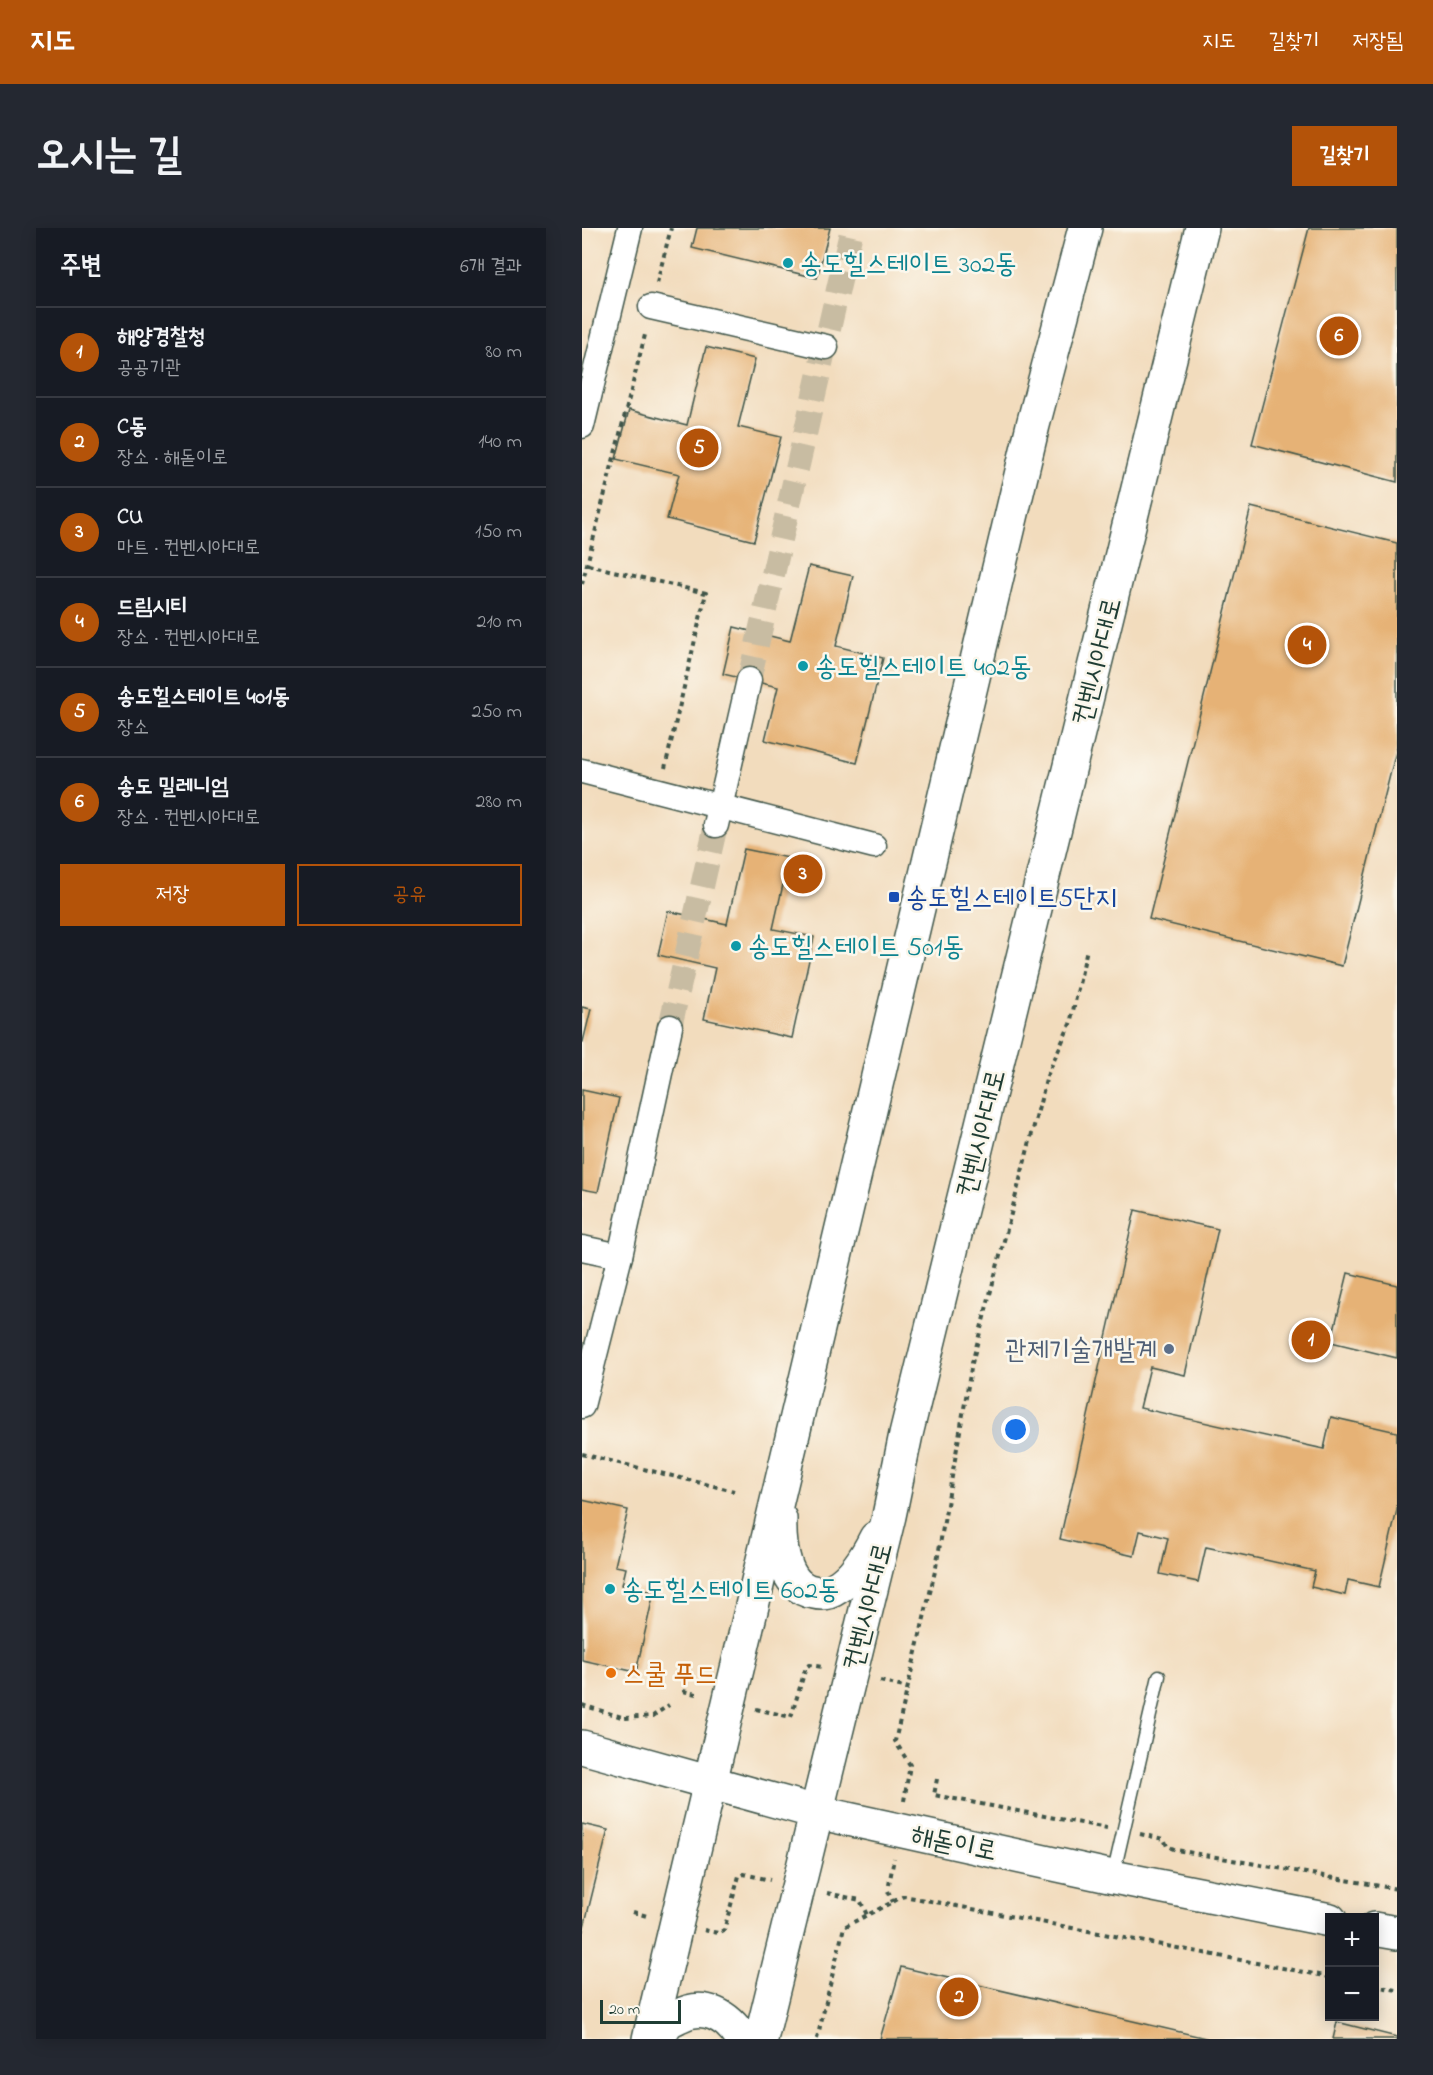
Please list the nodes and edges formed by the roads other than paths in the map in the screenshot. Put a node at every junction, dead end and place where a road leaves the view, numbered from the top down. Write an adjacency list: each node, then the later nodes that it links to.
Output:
1 (630, 228): 6 (street)
2 (1085, 228): 15 (main road)
3 (1202, 228): 16 (main road, 컨벤시아대로)
4 (651, 307): 5 (street)
5 (826, 347)
6 (582, 426)
7 (749, 680): 9 (street)
8 (582, 771): 10 (street)
9 (716, 825)
10 (873, 846)
11 (670, 1027): 13 (street)
12 (582, 1248): 13 (street)
13 (620, 1256): 14 (street)
14 (582, 1406)
15 (781, 1483): 16 (main road); 19 (main road)
16 (889, 1516): 20 (main road, 컨벤시아대로)
17 (1159, 1676): 21 (lane)
18 (582, 1747): 19 (main road, 해돋이로)
19 (710, 1784): 20 (main road, 해돋이로); 25 (main road)
20 (816, 1812): 21 (main road, 해돋이로); 28 (main road, 컨벤시아대로)
21 (1113, 1877): 22 (main road, 해돋이로)
22 (1325, 1919)
23 (1379, 1930): 24 (main road)
24 (1397, 1933)
25 (649, 2039)
26 (657, 2039): 27 (main road)
27 (742, 2039)
28 (761, 2039)

